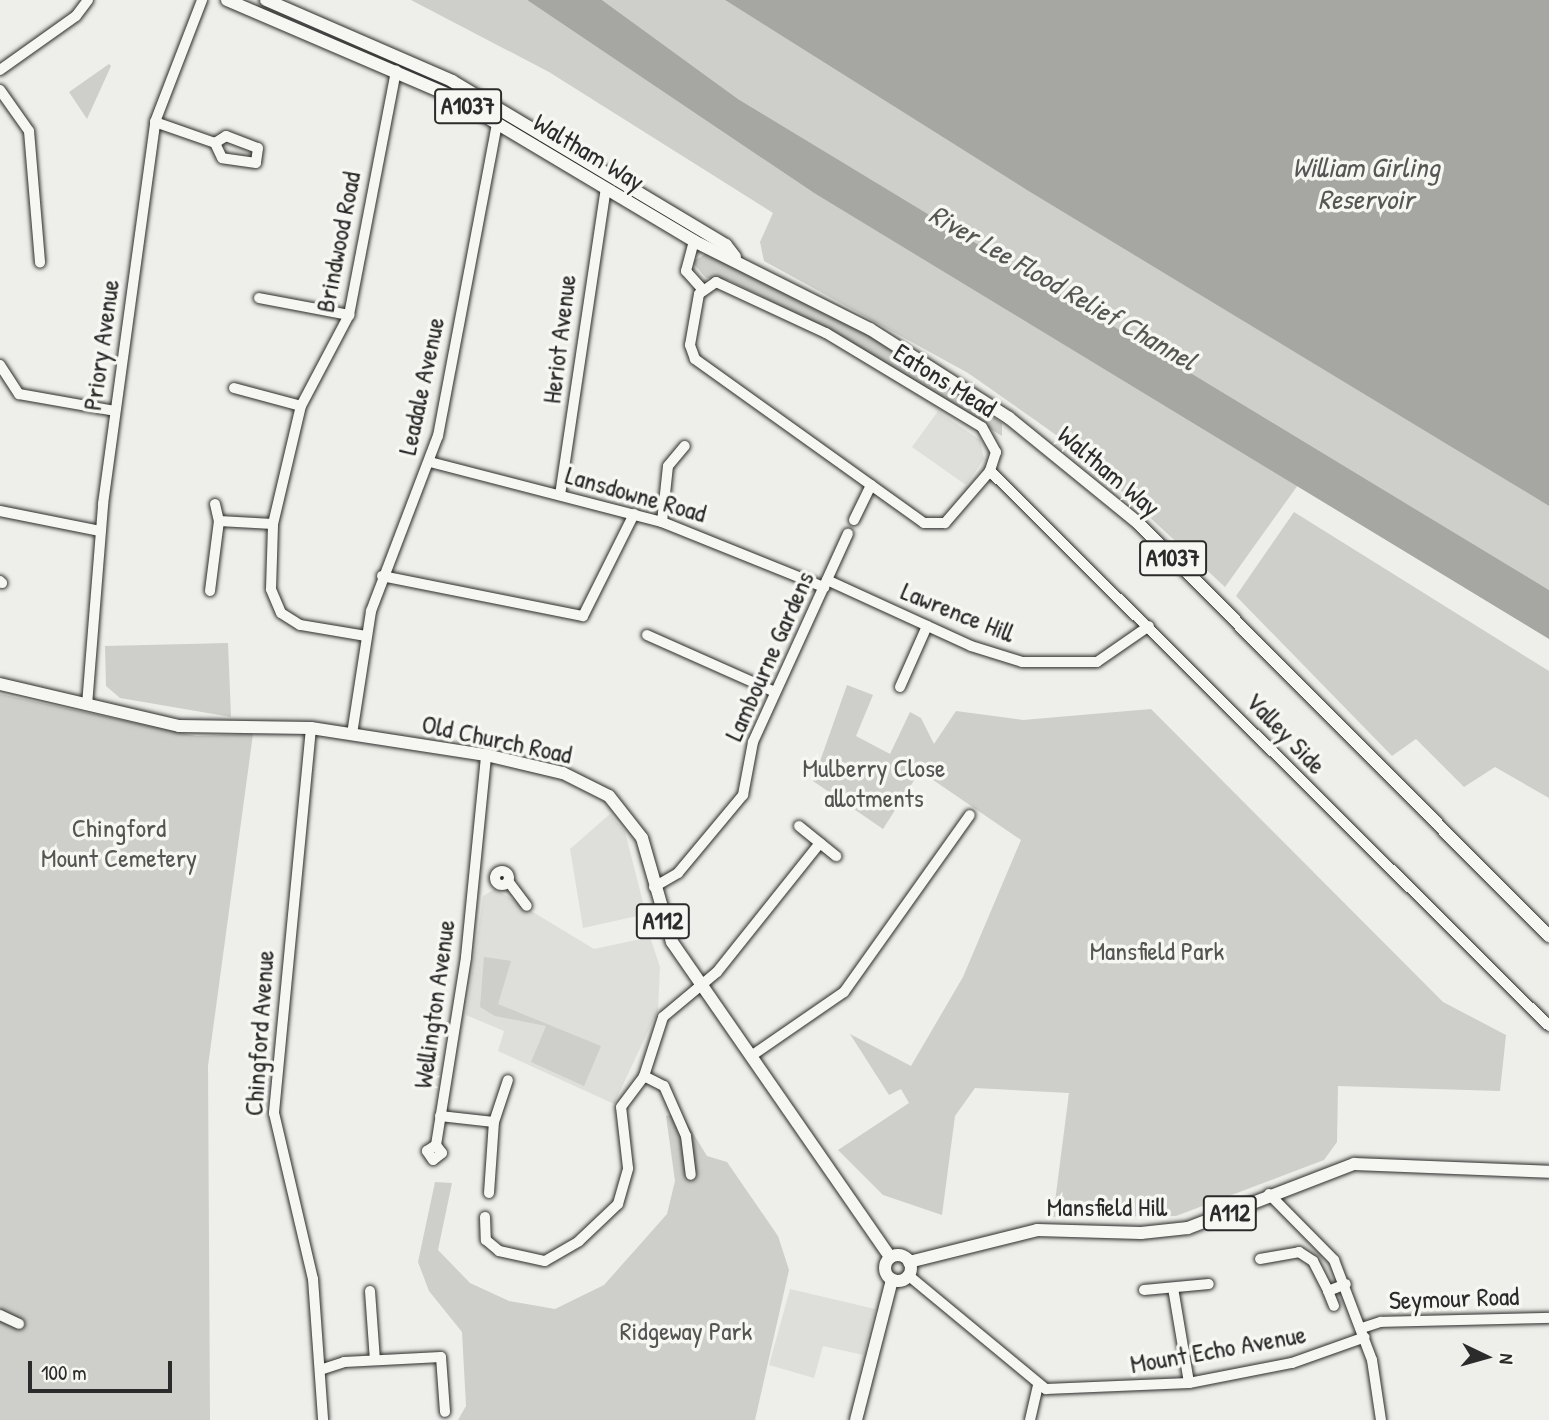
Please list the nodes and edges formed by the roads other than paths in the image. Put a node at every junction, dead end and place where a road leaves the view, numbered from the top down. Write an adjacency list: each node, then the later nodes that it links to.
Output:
1 (88, 0): 7 (street)
2 (202, 0): 11 (street, Priory Avenue)
3 (266, 0): 5 (main road, Waltham Way / A1037)
4 (232, 1): 6 (main road, Waltham Way / A1037)
5 (333, 27): 6 (main road); 10 (main road, Waltham Way / A1037)
6 (329, 41): 8 (main road, Waltham Way / A1037)
7 (0, 70)
8 (396, 70): 10 (main road, Waltham Way / A1037); 20 (street, Brindwood Road)
9 (0, 90): 17 (street)
10 (454, 90): 12 (main road, Waltham Way / A1037); 14 (main road, Waltham Way / A1037)
11 (155, 122): 13 (street); 24 (street, Priory Avenue)
12 (497, 124): 14 (main road, Waltham Way / A1037); 26 (street, Leadale Avenue)
13 (215, 143)
14 (556, 151): 15 (main road, Waltham Way / A1037); 16 (main road, Waltham Way / A1037)
15 (606, 189): 16 (main road, Waltham Way / A1037); 29 (street, Heriot Avenue)
16 (698, 236): 18 (street); 60 (main road, Waltham Way / A1037)
17 (40, 263)
18 (702, 289): 27 (street, Eatons Mead); 28 (street)
19 (259, 298): 20 (street)
20 (349, 314): 23 (street, Brindwood Road)
21 (0, 365): 24 (street)
22 (234, 388): 23 (street)
23 (301, 405): 36 (street, Brindwood Road)
24 (115, 411): 37 (street, Priory Avenue)
25 (685, 446): 35 (street)
26 (430, 462): 29 (street, Lansdowne Road); 39 (street, Leadale Avenue)
27 (990, 471): 28 (street); 43 (street, Valley Side)
28 (871, 485): 34 (street)
29 (560, 495): 32 (street, Lansdowne Road)
30 (215, 504): 33 (street)
31 (0, 511): 37 (street)
32 (635, 514): 35 (street, Lansdowne Road); 39 (street)
33 (219, 520): 36 (street); 41 (street)
34 (854, 520)
35 (662, 522): 40 (street, Lansdowne Road)
36 (274, 524): 45 (street, Brindwood Road)
37 (100, 531): 49 (street, Priory Avenue)
38 (848, 534): 40 (street, Lambourne Gardens)
39 (382, 576): 45 (street, Leadale Avenue)
40 (826, 584): 42 (street, Lawrence Hill); 48 (street, Lambourne Gardens)
41 (210, 591)
42 (927, 626): 43 (street, Lawrence Hill); 47 (street)
43 (1149, 626): 62 (street, Valley Side)
44 (647, 635): 48 (street)
45 (366, 636): 51 (street, Leadale Avenue)
46 (0, 684): 49 (main road, Old Church Road / A112)
47 (900, 687)
48 (775, 692): 58 (street, Lambourne Gardens)
49 (87, 705): 50 (main road, Old Church Road / A112)
50 (311, 728): 51 (main road, Old Church Road / A112); 91 (street, Chingford Avenue)
51 (352, 734): 52 (main road, Old Church Road / A112)
52 (486, 755): 57 (street, Wellington Avenue); 58 (main road, Old Church Road / A112)
53 (970, 815): 63 (street)
54 (799, 826): 55 (street)
55 (820, 843): 56 (street); 61 (street)
56 (836, 856)
57 (475, 869): 59 (street); 66 (street, Wellington Avenue)
58 (654, 887): 61 (main road, Old Church Road / A112)
59 (527, 906)
60 (1549, 936)
61 (704, 984): 63 (main road, Old Church Road / A112); 64 (street)
62 (1549, 1027)
63 (754, 1054): 74 (main road, Old Church Road / A112)
64 (644, 1076): 70 (street); 73 (street)
65 (508, 1080): 67 (street)
66 (440, 1115): 67 (street); 68 (street, Wellington Avenue)
67 (494, 1122): 71 (street)
68 (436, 1145)
69 (1549, 1172): 72 (main road, Mansfield Hill / A112)
70 (691, 1175)
71 (489, 1193)
72 (1269, 1194): 76 (main road, Mansfield Hill / A112); 80 (street)
73 (485, 1217)
74 (890, 1257): 76 (main road, A112); 78 (main road, Old Church Road / A112)
75 (1260, 1259): 84 (street)
76 (909, 1262): 77 (main road)
77 (908, 1275): 78 (main road); 93 (street)
78 (892, 1280): 96 (main road)
79 (1209, 1284): 81 (street)
80 (1346, 1284): 84 (street); 89 (street)
81 (1173, 1288): 82 (street); 92 (street)
82 (1144, 1290)
83 (370, 1291): 90 (street)
84 (1328, 1291): 85 (street)
85 (1334, 1306)
86 (0, 1315): 88 (street)
87 (1549, 1318): 89 (street, Seymour Road)
88 (19, 1324)
89 (1363, 1332): 92 (street, Mount Echo Avenue); 98 (street)
90 (375, 1360): 91 (street); 94 (street)
91 (320, 1370): 95 (street, Chingford Avenue)
92 (1189, 1383): 93 (street, Mount Echo Avenue)
93 (1038, 1386): 97 (street)
94 (445, 1412)
95 (323, 1420)
96 (856, 1420)
97 (1030, 1420)
98 (1381, 1420)

